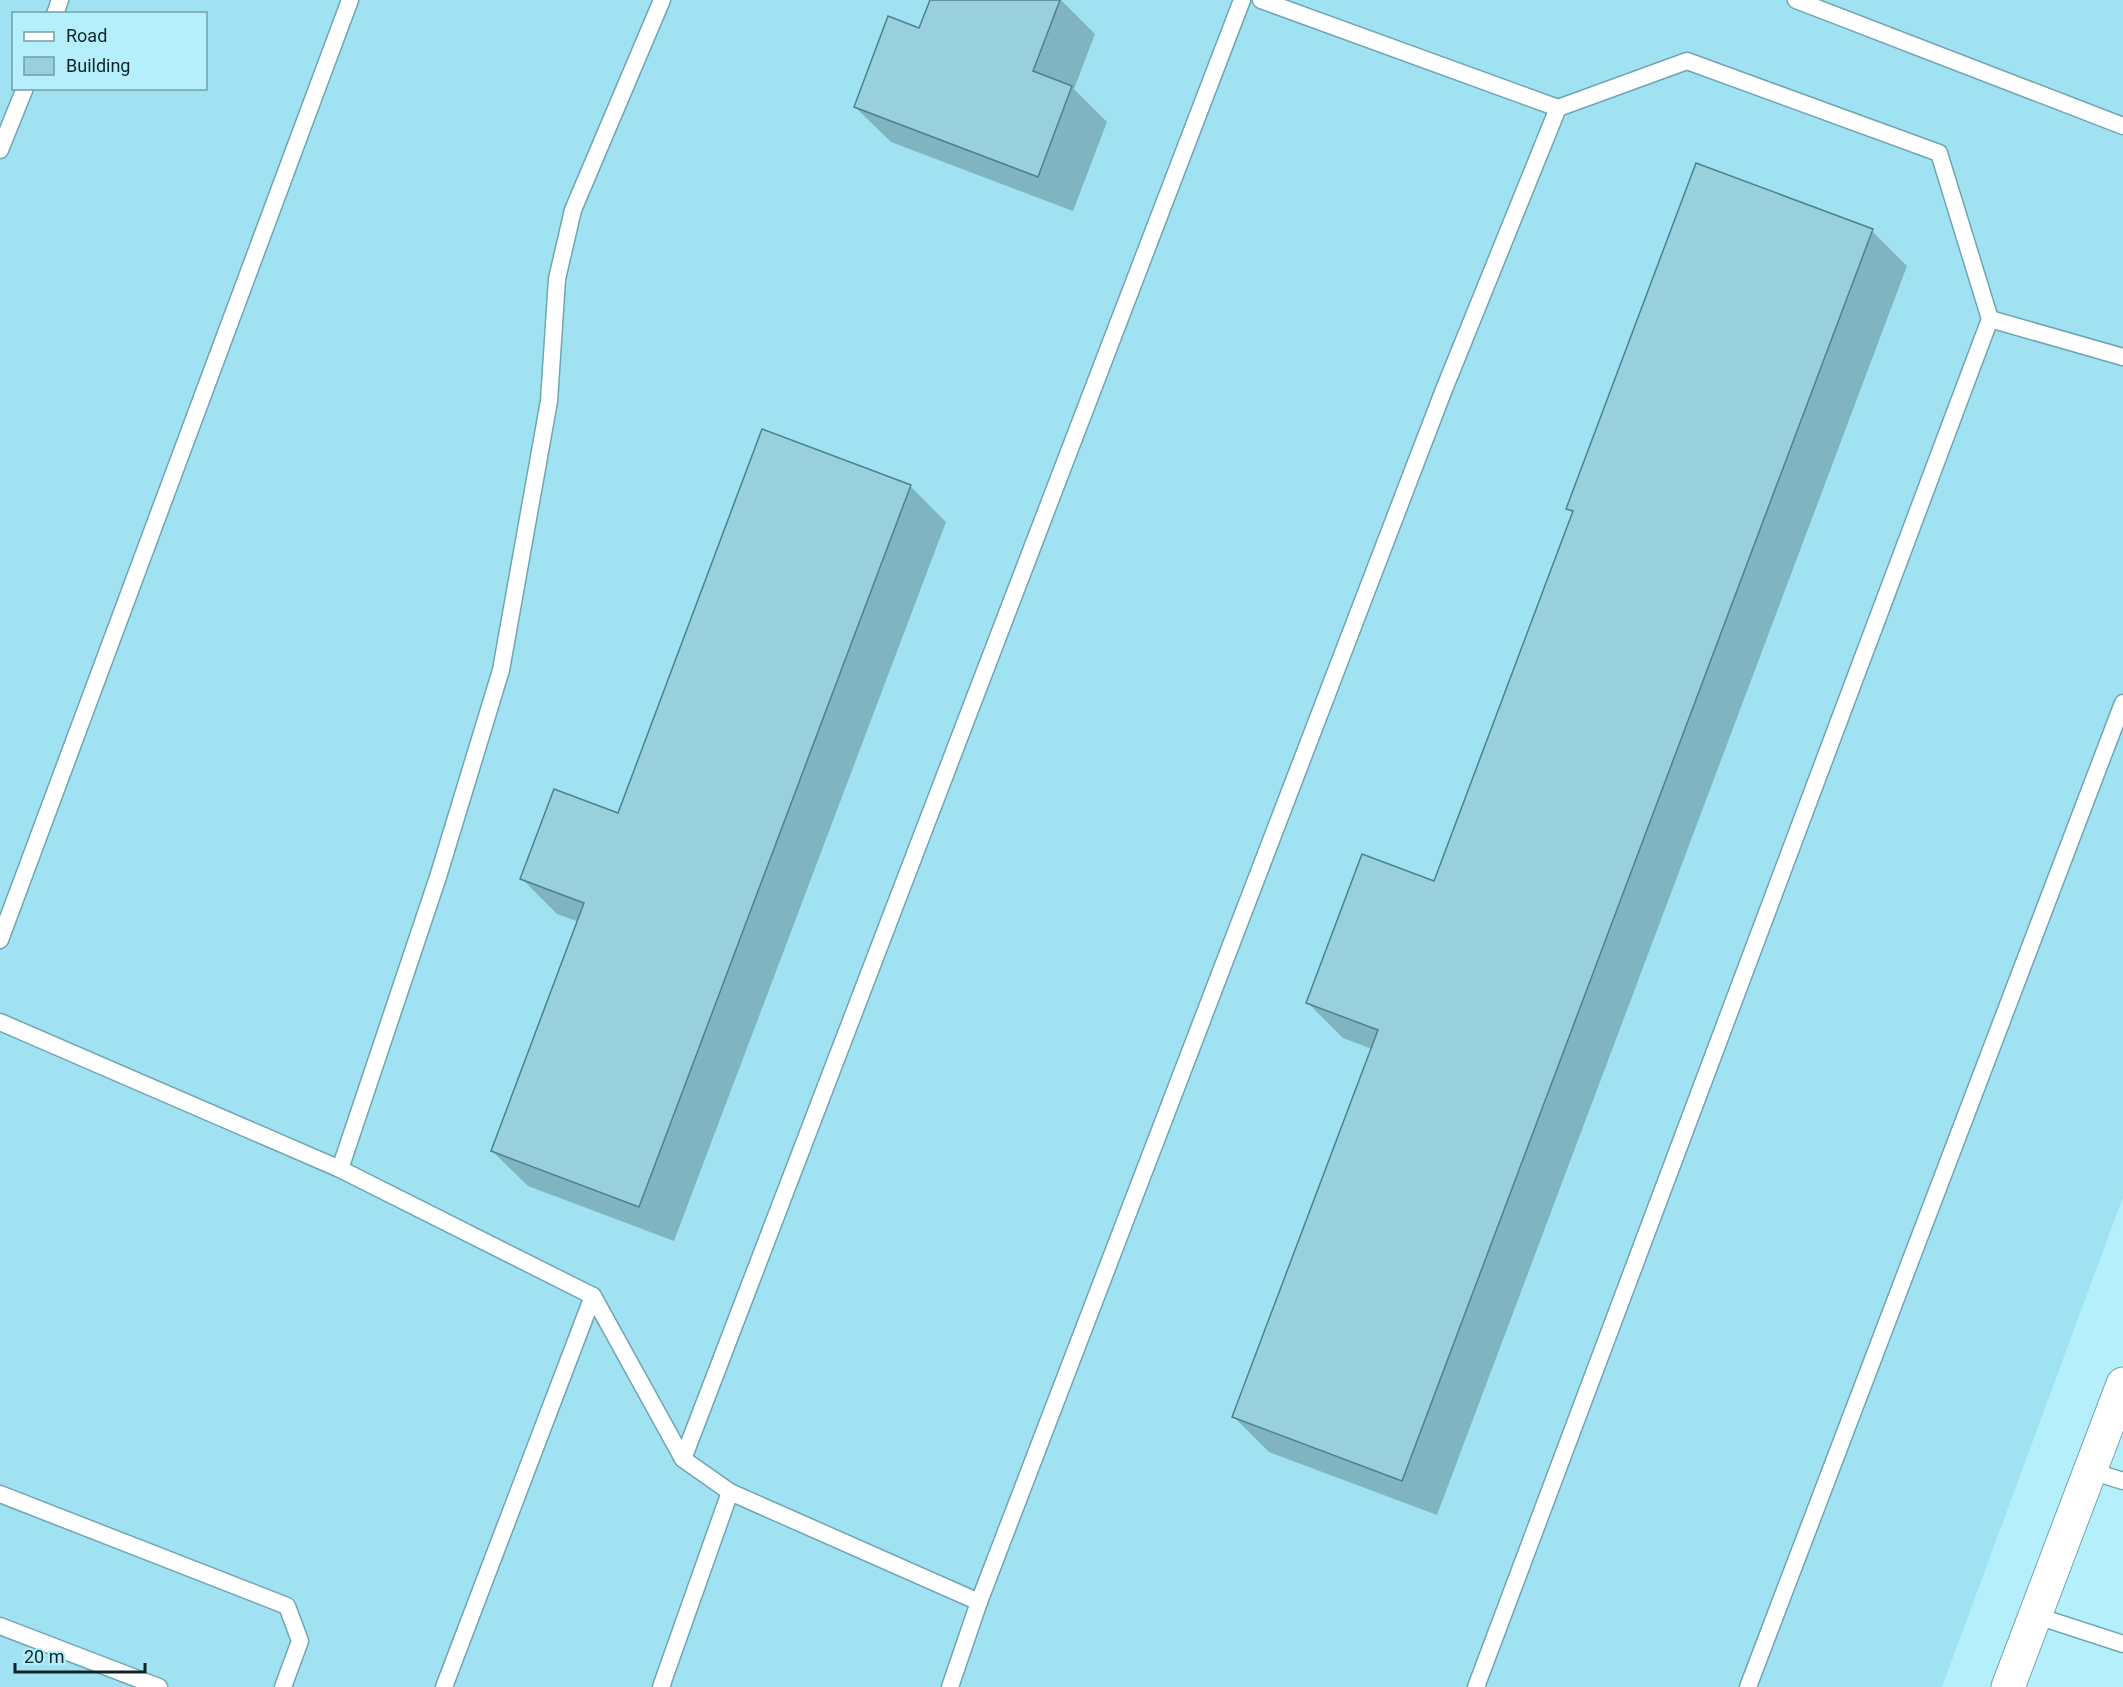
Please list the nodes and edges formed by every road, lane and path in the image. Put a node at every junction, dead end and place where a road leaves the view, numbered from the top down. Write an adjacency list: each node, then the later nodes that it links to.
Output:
1 (350, 0): 13 (lane)
2 (662, 0): 15 (lane)
3 (1242, 0): 18 (lane)
4 (1261, 0): 7 (lane)
5 (1796, 0): 8 (lane)
6 (24, 90): 9 (lane)
7 (1558, 108): 10 (lane); 23 (lane)
8 (2123, 126)
9 (0, 150)
10 (1990, 318): 11 (lane); 32 (lane)
11 (2123, 357)
12 (2123, 703): 33 (lane)
13 (0, 940)
14 (0, 1022): 15 (lane)
15 (340, 1169): 16 (lane)
16 (593, 1296): 18 (lane); 29 (lane)
17 (2123, 1384): 19 (main road)
18 (683, 1459): 21 (lane)
19 (2091, 1471): 20 (lane); 24 (main road)
20 (2123, 1481)
21 (730, 1492): 23 (lane); 30 (lane)
22 (0, 1494): 28 (lane)
23 (979, 1602): 31 (lane)
24 (2034, 1615): 26 (lane); 34 (main road)
25 (0, 1626): 27 (lane)
26 (2123, 1644)
27 (159, 1687)
28 (283, 1687)
29 (444, 1687)
30 (660, 1687)
31 (950, 1687)
32 (1476, 1687)
33 (1748, 1687)
34 (2008, 1687)

